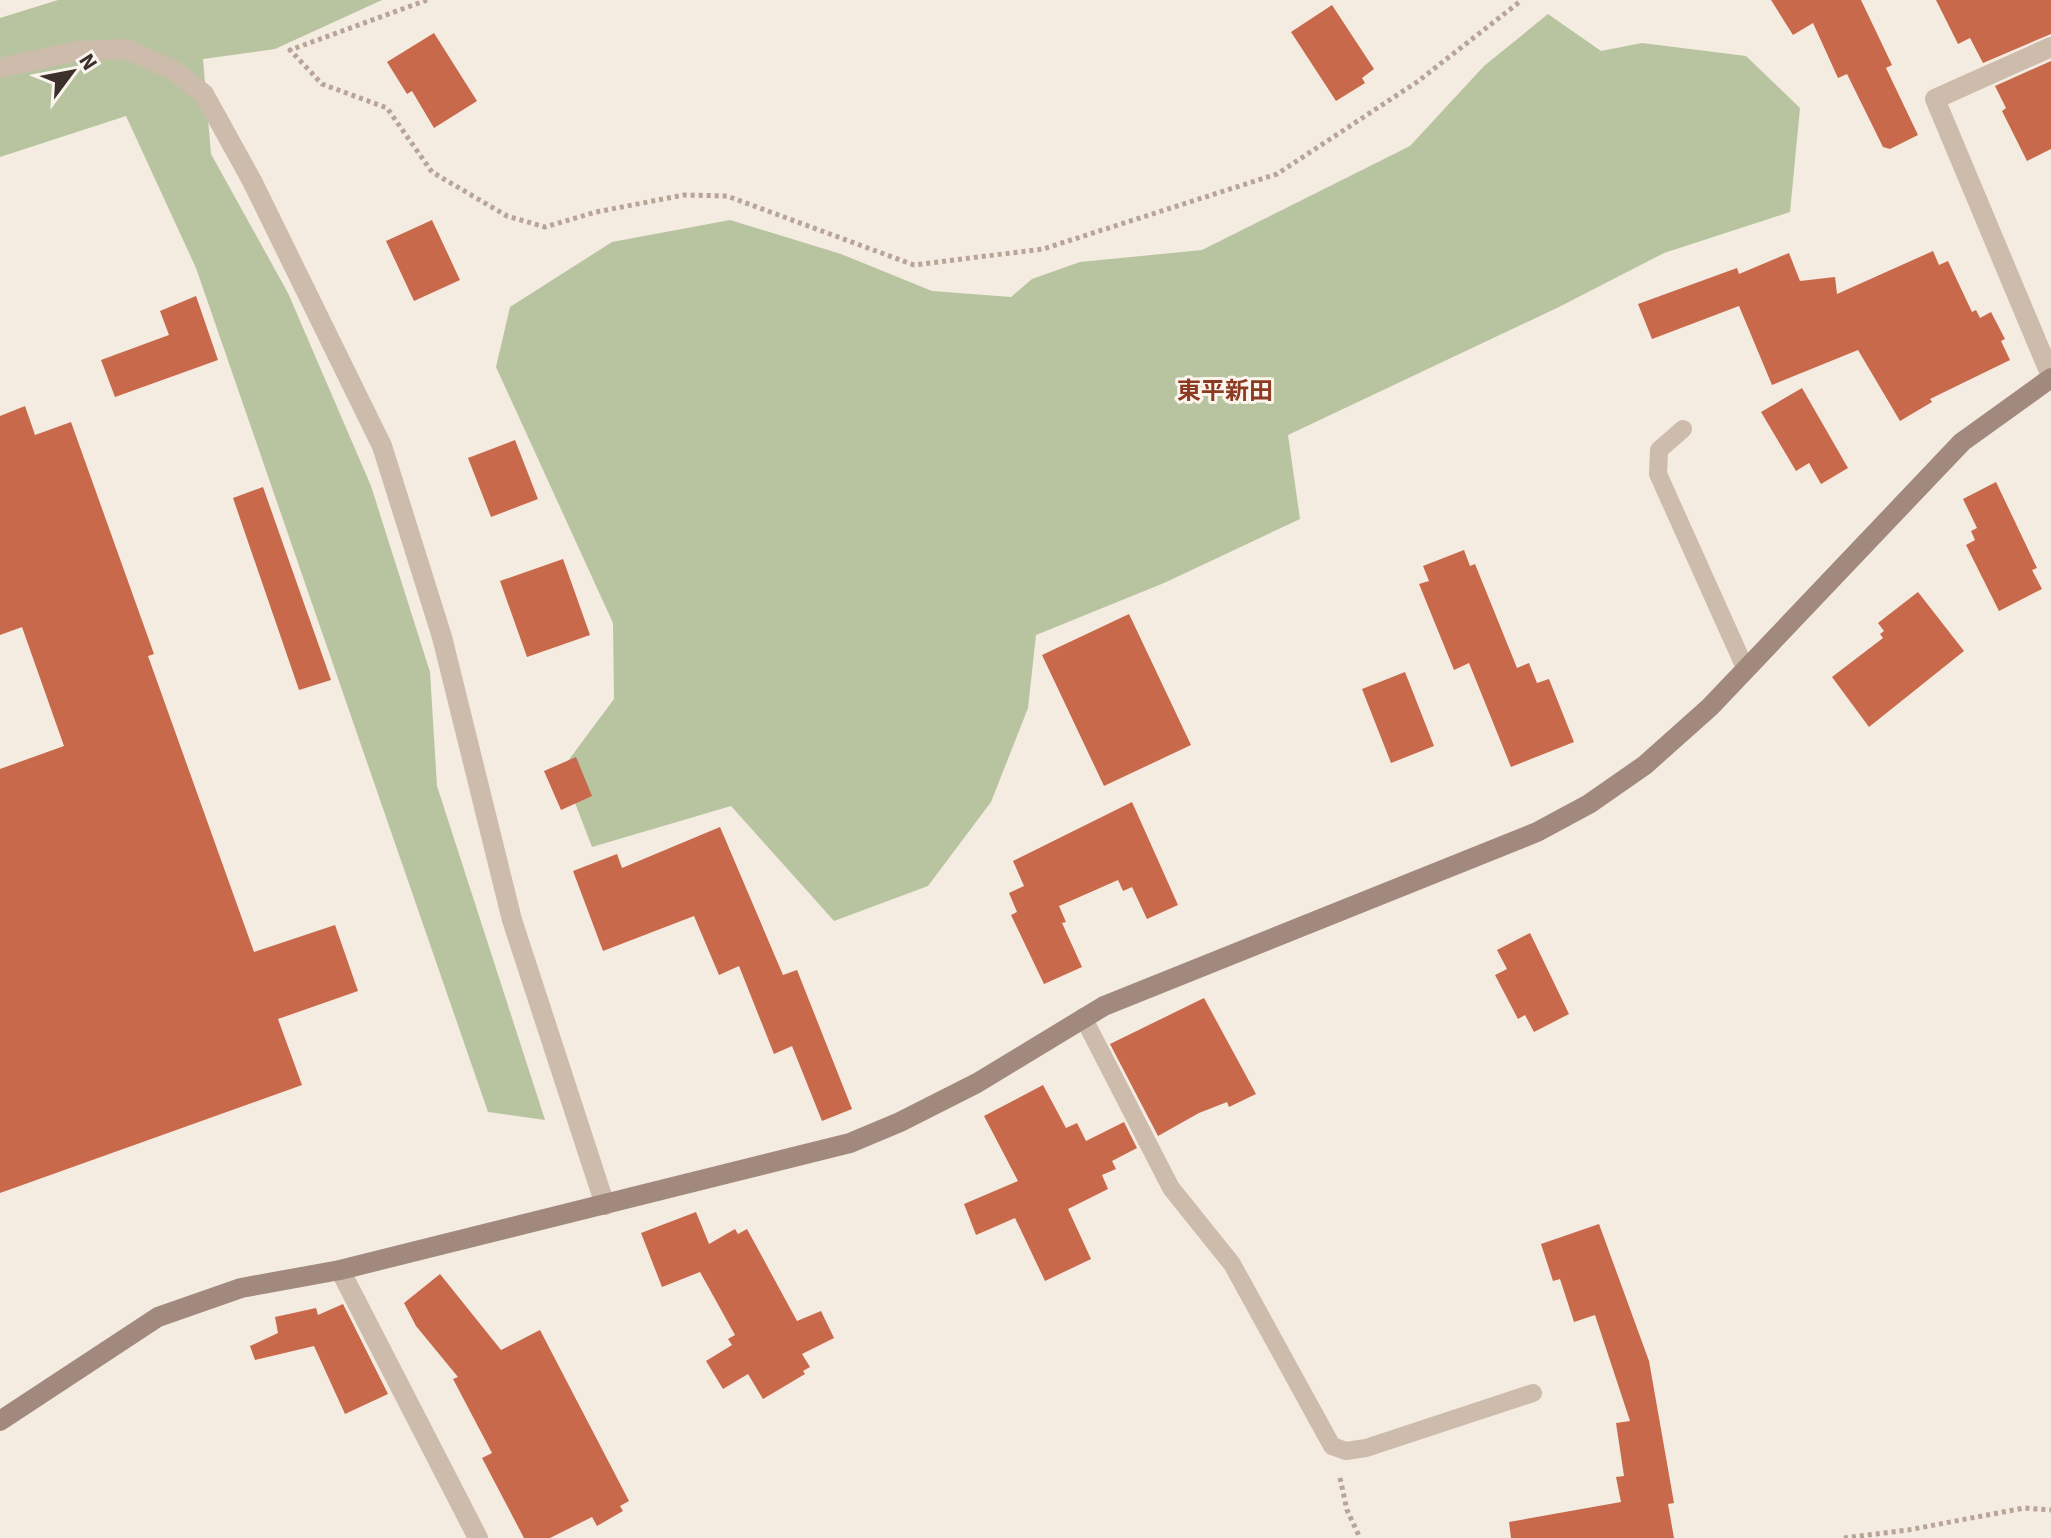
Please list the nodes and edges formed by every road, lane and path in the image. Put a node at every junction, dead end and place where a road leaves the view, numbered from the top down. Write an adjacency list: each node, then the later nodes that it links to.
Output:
1 (427, 0): 2 (path)
2 (1522, 0)
3 (2051, 47): 5 (street)
4 (0, 68): 9 (street)
5 (2051, 377): 7 (street)
6 (1683, 429): 7 (lane)
7 (1746, 670): 8 (street)
8 (1083, 1017): 9 (street); 13 (lane)
9 (605, 1205): 10 (street)
10 (340, 1270): 12 (street); 15 (street)
11 (1533, 1393): 13 (lane)
12 (0, 1421)
13 (1332, 1446): 16 (path)
14 (2051, 1510): 17 (path)
15 (478, 1538)
16 (1360, 1538)
17 (1844, 1538)

